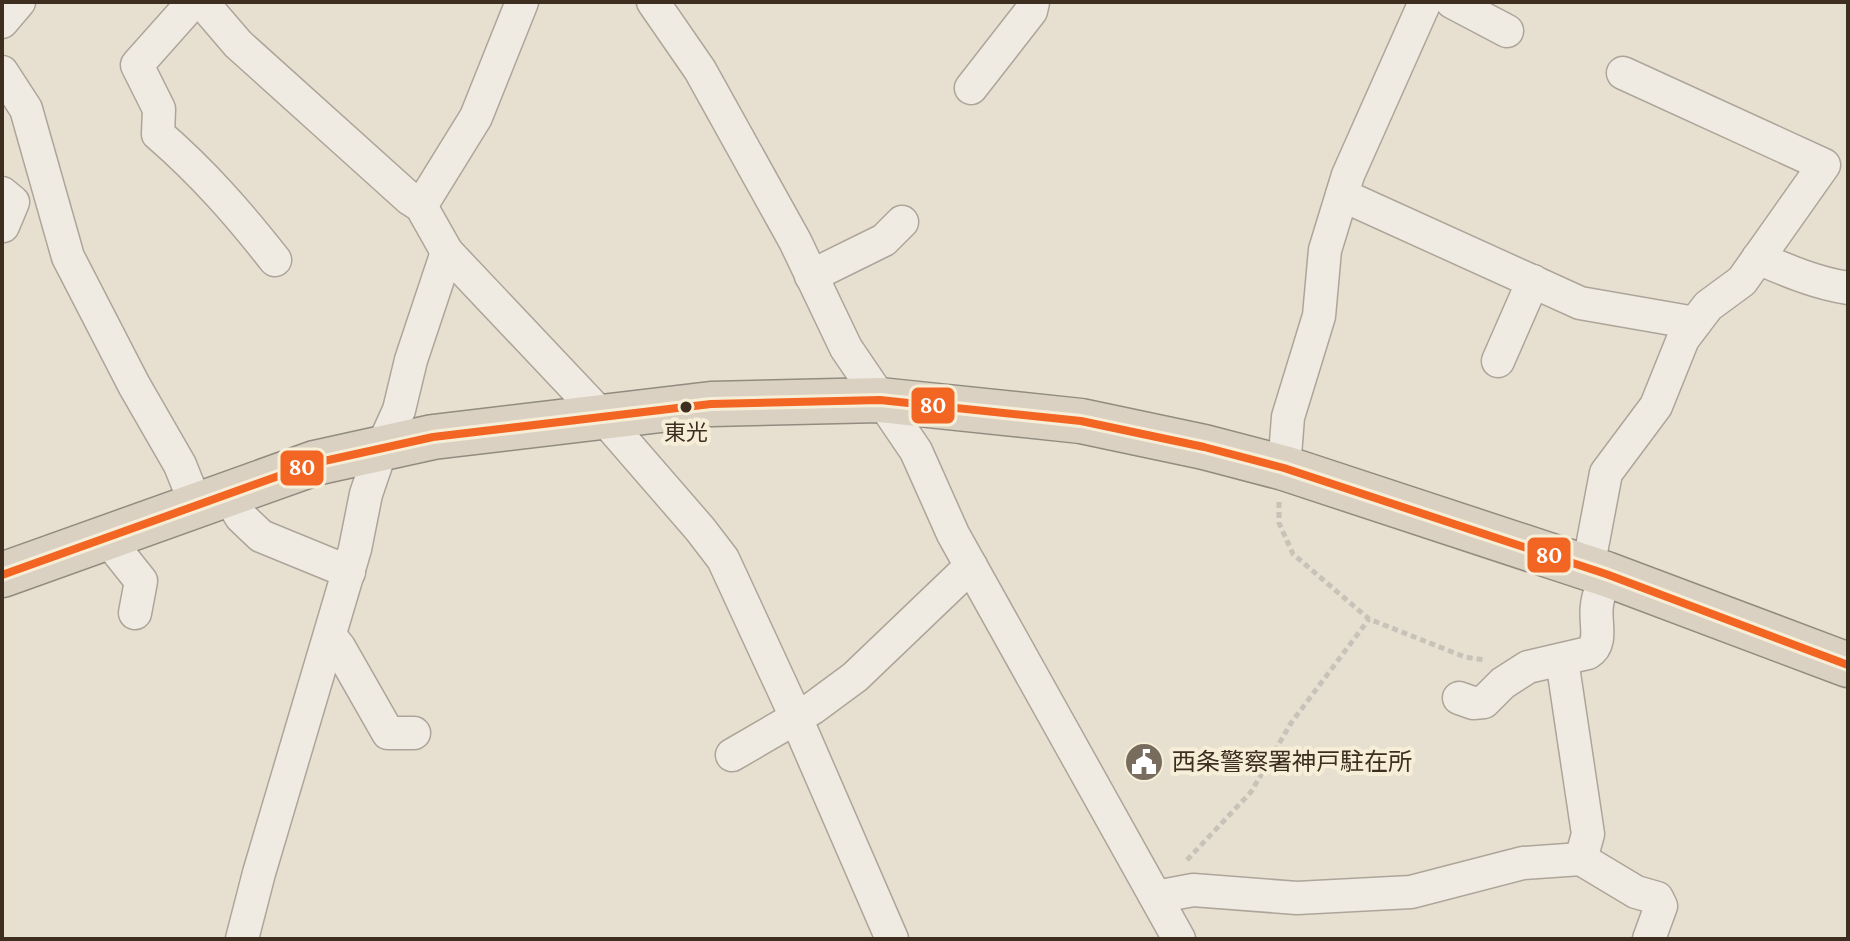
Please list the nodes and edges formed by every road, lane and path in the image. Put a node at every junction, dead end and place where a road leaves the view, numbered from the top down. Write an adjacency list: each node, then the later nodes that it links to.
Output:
1 (19, 2): 9 (street)
2 (193, 2): 21 (street)
3 (202, 2): 16 (street)
4 (522, 2): 16 (street)
5 (653, 2): 22 (street)
6 (1033, 2): 12 (street)
7 (1425, 2): 15 (street)
8 (1452, 2): 10 (street)
9 (2, 22)
10 (1507, 31)
11 (1623, 73): 20 (street)
12 (971, 88)
13 (7, 94): 31 (street)
14 (2, 193): 18 (street)
15 (1342, 195): 23 (street); 30 (street)
16 (421, 206): 19 (street)
17 (902, 222): 22 (street)
18 (3, 226)
19 (447, 252): 28 (street); 29 (street)
20 (1758, 258): 24 (street); 25 (street)
21 (275, 260)
22 (811, 276): 27 (street)
23 (1533, 281): 25 (street); 26 (street)
24 (1848, 288)
25 (1695, 323): 34 (street)
26 (1498, 361)
27 (880, 400): 28 (highway); 30 (highway); 33 (street)
28 (602, 416): 29 (highway); 44 (street)
29 (381, 450): 31 (highway); 35 (street)
30 (1284, 468): 34 (highway); 38 (path)
31 (211, 500): 32 (highway); 35 (street)
32 (106, 537): 36 (highway); 37 (street)
33 (971, 566): 44 (street); 48 (street)
34 (1597, 571): 40 (street); 41 (highway)
35 (349, 572): 39 (street)
36 (2, 575)
37 (135, 613)
38 (1369, 619): 42 (path); 48 (path)
39 (330, 636): 45 (street); 49 (street)
40 (1562, 660): 42 (street); 47 (street)
41 (1848, 665)
42 (1528, 667): 43 (street)
43 (1459, 698)
44 (796, 717): 46 (street); 50 (street)
45 (414, 733)
46 (732, 755)
47 (1581, 859): 48 (street); 52 (street)
48 (1156, 897): 51 (street)
49 (242, 939)
50 (892, 939)
51 (1179, 939)
52 (1649, 939)

